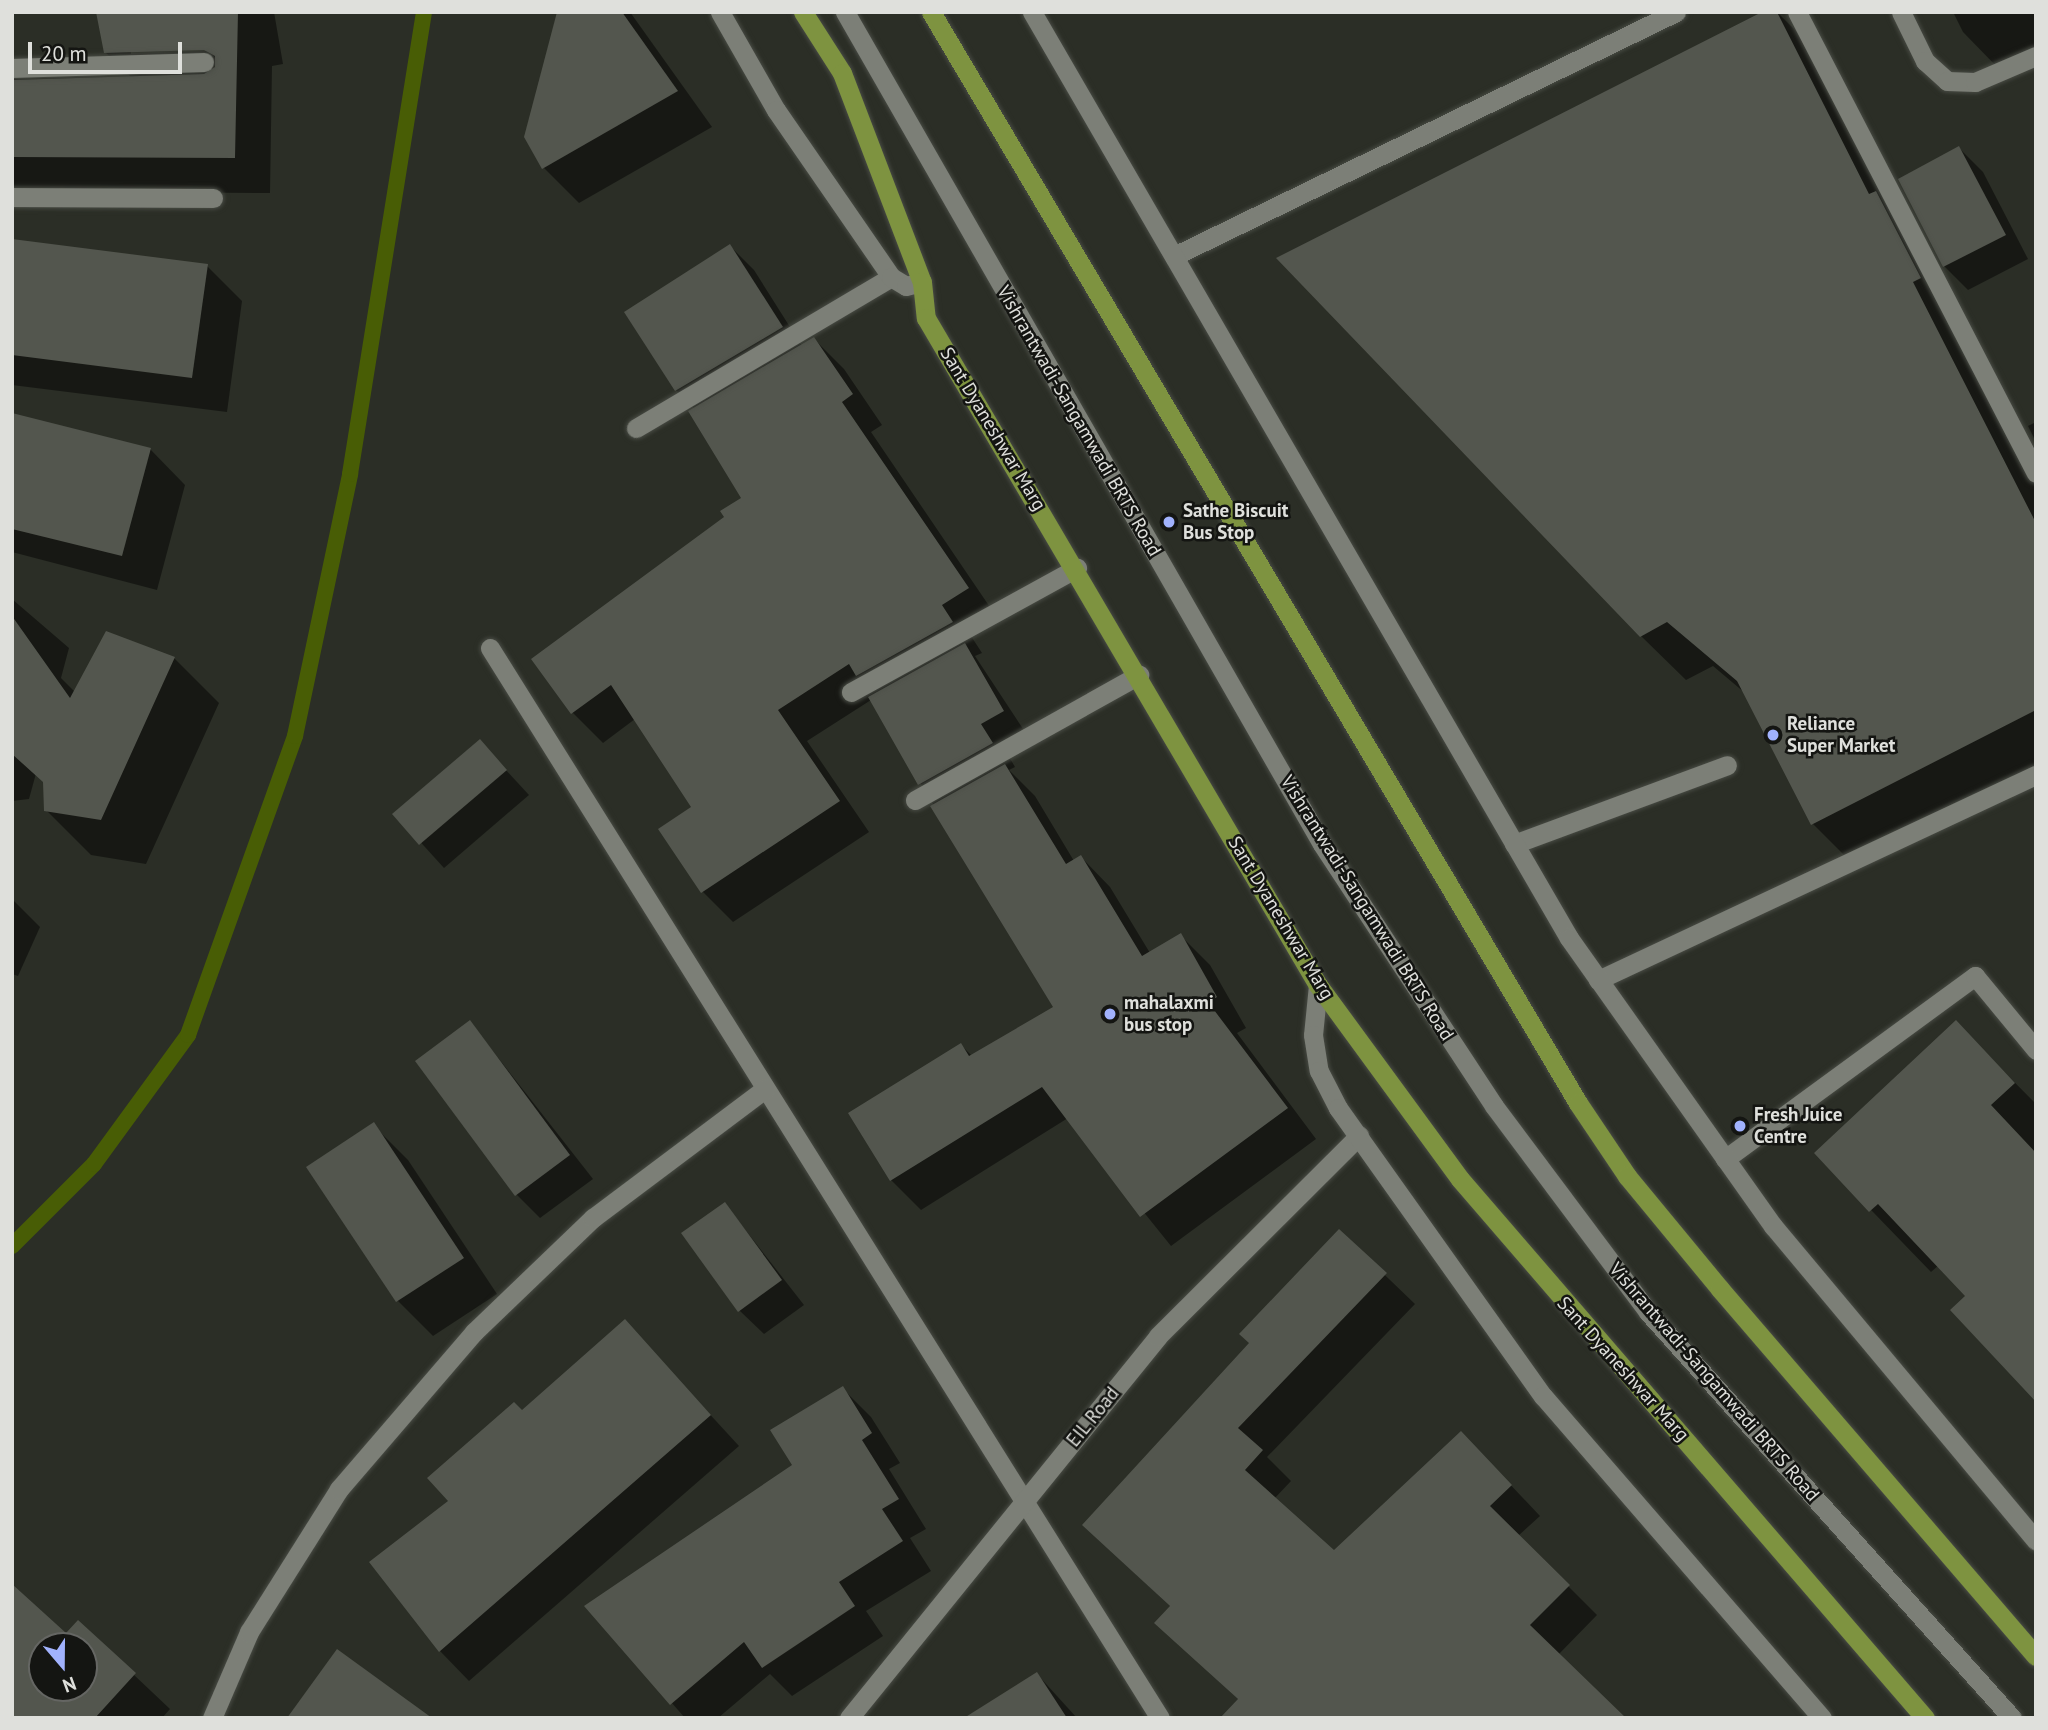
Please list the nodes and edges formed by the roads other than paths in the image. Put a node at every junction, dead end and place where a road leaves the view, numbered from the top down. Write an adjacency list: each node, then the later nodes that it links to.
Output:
1 (720, 12): 15 (street)
2 (803, 12): 16 (main road, Sant Dyaneshwar Marg)
3 (845, 12): 41 (street, Vishrantwadi-Sangamwadi BRTS Road)
4 (931, 12): 35 (main road)
5 (1032, 12): 14 (street)
6 (1676, 12): 14 (street)
7 (1797, 12): 18 (street)
8 (1901, 12): 9 (street)
9 (2036, 56)
10 (204, 62): 11 (street)
11 (12, 68)
12 (12, 197): 13 (street)
13 (213, 198)
14 (1174, 256): 26 (street)
15 (891, 276): 16 (street); 17 (street)
16 (922, 282): 19 (main road, Sant Dyaneshwar Marg)
17 (636, 428)
18 (2036, 473)
19 (1077, 568): 21 (main road, Sant Dyaneshwar Marg); 22 (street)
20 (490, 648): 30 (street)
21 (1139, 675): 25 (street); 28 (main road, Sant Dyaneshwar Marg)
22 (851, 692)
23 (1727, 765): 26 (street)
24 (2036, 775): 27 (street)
25 (915, 800)
26 (1514, 844): 27 (street)
27 (1598, 980): 32 (street)
28 (1318, 985): 31 (street); 40 (main road, Sant Dyaneshwar Marg)
29 (2036, 1051): 32 (street)
30 (765, 1089): 33 (street); 36 (street)
31 (1359, 1136): 33 (street, EIL Road); 39 (street)
32 (1725, 1159): 34 (street)
33 (1023, 1503): 37 (street, EIL Road); 38 (street)
34 (2036, 1540)
35 (2036, 1656)
36 (212, 1718)
37 (849, 1718)
38 (1160, 1718)
39 (1822, 1718)
40 (1925, 1718)
41 (2012, 1718)

